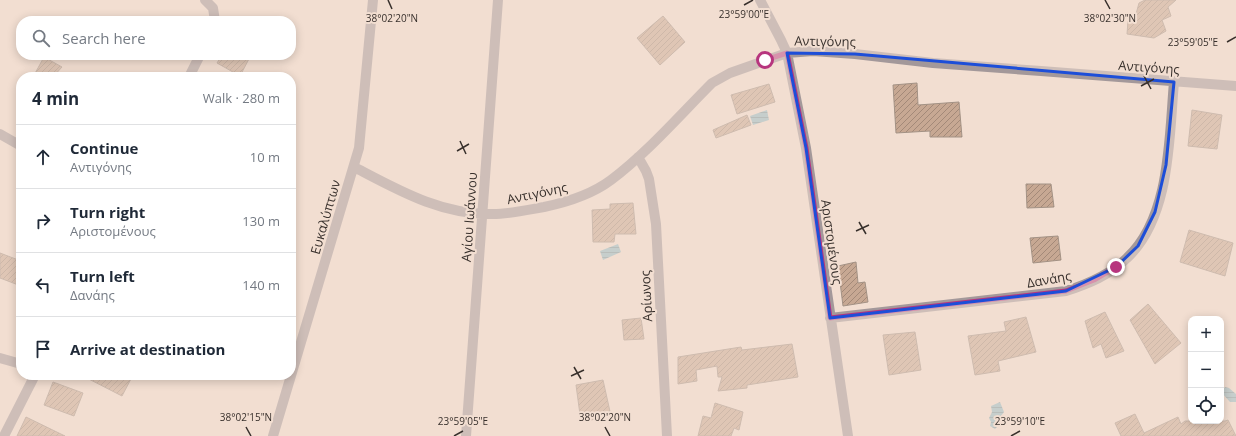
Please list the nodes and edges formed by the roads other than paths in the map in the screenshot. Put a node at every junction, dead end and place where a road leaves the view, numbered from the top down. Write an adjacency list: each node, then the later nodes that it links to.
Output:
1 (205, 0): 5 (street)
2 (373, 0): 14 (street, Ευκαλύπτων)
3 (498, 0): 15 (street, Αγίου Ιωάννου)
4 (760, 0): 6 (street, Αριστομένους)
5 (214, 16)
6 (787, 53): 9 (street, Αντιγόνης); 13 (street, Αντιγόνης); 16 (street, Αριστομένους)
7 (198, 60): 8 (street)
8 (192, 72)
9 (1174, 82): 10 (street, Αντιγόνης); 16 (street, Δανάης)
10 (1236, 86)
11 (0, 134): 12 (street)
12 (16, 143)
13 (638, 157): 15 (street, Αντιγόνης); 25 (street, Αρίωνος)
14 (354, 167): 15 (street, Αντιγόνης); 18 (street, Ευκαλύπτων)
15 (483, 214): 24 (street, Αγίου Ιωάννου)
16 (830, 318): 26 (street, Αριστομένους)
17 (0, 358): 19 (street)
18 (296, 362)
19 (16, 363)
20 (33, 380): 22 (street)
21 (291, 380): 23 (street, Ευκαλύπτων)
22 (4, 436)
23 (274, 436)
24 (466, 436)
25 (667, 436)
26 (848, 436)

